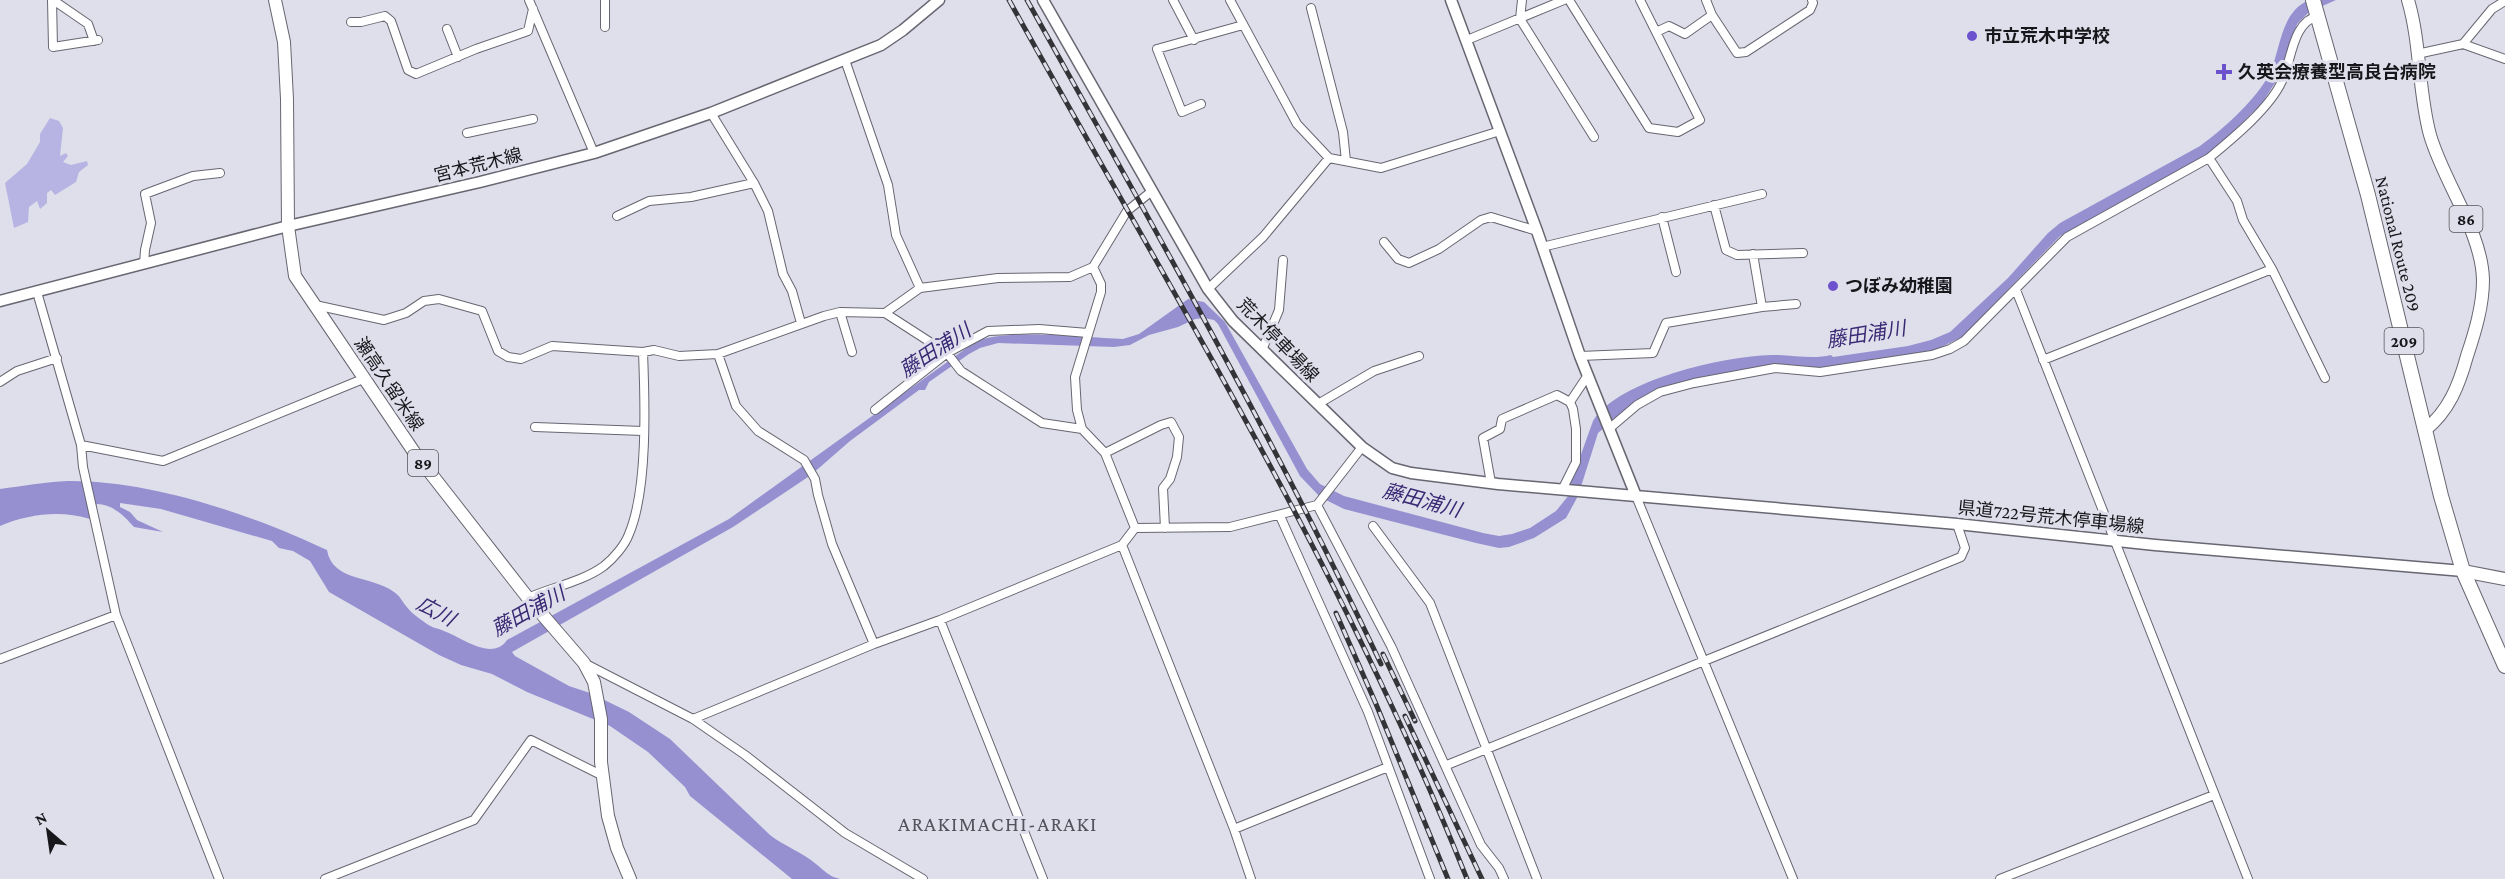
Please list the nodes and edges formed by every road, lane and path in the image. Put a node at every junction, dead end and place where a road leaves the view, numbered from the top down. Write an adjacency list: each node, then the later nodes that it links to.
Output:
1 (53, 0): 1 (street)
2 (275, 0): 52 (main road, 瀬高久留米線 / 89)
3 (529, 0): 19 (street)
4 (605, 0): 25 (street)
5 (939, 0): 34 (main road, 宮本荒木線)
6 (1043, 0): 47 (main road, 荒木停車場線)
7 (1173, 0): 28 (street)
8 (1230, 0): 24 (street)
9 (1451, 0): 29 (main road)
10 (1522, 0): 22 (street)
11 (1564, 0): 22 (street)
12 (1569, 0): 27 (street)
13 (1640, 0): 27 (street)
14 (1706, 0): 21 (street)
15 (1812, 0): 21 (street)
16 (2408, 0): 31 (main road, 86)
17 (2505, 2): 30 (street)
18 (1311, 8): 44 (street)
19 (533, 9): 32 (street); 41 (street)
20 (2316, 9): 43 (street); 94 (highway, National Route 209 / 209)
21 (1712, 15): 27 (street)
22 (1520, 19): 29 (street); 40 (street)
23 (351, 22): 32 (street)
24 (1243, 25): 28 (street); 42 (street)
25 (606, 27)
26 (447, 29): 32 (street)
27 (1656, 32)
28 (1194, 40): 35 (street)
29 (1467, 40): 38 (main road)
30 (2463, 44): 31 (street); 33 (street)
31 (2417, 54): 94 (main road, 86)
32 (458, 57)
33 (2505, 59)
34 (845, 60): 36 (main road, 宮本荒木線); 63 (street)
35 (1201, 104)
36 (711, 113): 41 (main road, 宮本荒木線); 46 (street)
37 (532, 118): 39 (street)
38 (1500, 131): 44 (street); 53 (main road)
39 (467, 134)
40 (1594, 137)
41 (594, 153): 52 (main road, 宮本荒木線)
42 (1329, 158): 44 (street); 64 (street)
43 (2209, 158): 61 (street); 65 (street)
44 (1346, 161)
45 (220, 173): 59 (street)
46 (754, 183): 50 (street); 73 (street)
47 (1152, 191): 60 (street); 64 (main road, 荒木停車場線)
48 (1762, 194): 49 (street)
49 (1714, 205): 51 (street); 57 (street)
50 (617, 216)
51 (1662, 217): 55 (street); 62 (street)
52 (288, 226): 59 (main road, 宮本荒木線); 69 (main road, 瀬高久留米線 / 89)
53 (1538, 231): 54 (street); 55 (main road)
54 (1384, 242)
55 (1542, 247): 81 (main road)
56 (1803, 253): 57 (street)
57 (1753, 254): 70 (street)
58 (1283, 260): 75 (street)
59 (144, 264): 66 (main road, 宮本荒木線)
60 (1093, 267): 63 (street); 74 (street)
61 (2272, 269): 83 (street); 85 (street)
62 (1676, 272)
63 (920, 288): 72 (street)
64 (1208, 289): 75 (main road, 荒木停車場線)
65 (2016, 290): 83 (street); 92 (street)
66 (37, 292): 67 (main road, 宮本荒木線); 82 (street)
67 (0, 301)
68 (1796, 304): 70 (street)
69 (314, 305): 76 (street); 86 (main road, 瀬高久留米線 / 89)
70 (1762, 307): 81 (street)
71 (840, 312): 72 (street); 73 (street); 77 (street)
72 (885, 313): 78 (street)
73 (801, 323): 79 (street)
74 (1088, 333): 78 (street); 93 (street)
75 (1262, 350): 89 (main road, 荒木停車場線)
76 (644, 352): 79 (street); 95 (street)
77 (852, 352)
78 (947, 353): 90 (street); 93 (street)
79 (718, 354): 115 (street)
80 (1419, 356): 89 (street)
81 (1580, 356): 84 (main road)
82 (57, 358): 87 (street); 96 (street)
83 (2043, 360): 108 (street)
84 (1588, 375): 88 (street); 92 (main road)
85 (2325, 378)
86 (363, 379): 96 (street); 112 (main road, 瀬高久留米線 / 89)
87 (0, 382)
88 (1570, 402): 99 (street); 100 (street)
89 (1318, 404): 97 (main road, 荒木停車場線)
90 (875, 410)
91 (535, 427): 95 (street)
92 (1610, 428): 101 (main road)
93 (1082, 429): 98 (street)
94 (2426, 430): 110 (highway, National Route 209 / 209)
95 (643, 431): 112 (street)
96 (81, 445): 113 (street)
97 (1362, 447): 99 (main road, 荒木停車場線); 102 (street)
98 (1105, 453): 106 (street); 107 (street)
99 (1491, 483): 100 (main road, 荒木停車場線)
100 (1563, 488): 101 (main road, 荒木停車場線)
101 (1636, 496): 104 (main road, 県道722号荒木停車場線); 117 (street)
102 (1317, 505): 103 (street); 122 (street)
103 (1280, 516): 107 (street); 123 (street)
104 (1957, 524): 108 (main road, 県道722号荒木停車場線); 117 (street)
105 (1373, 526): 121 (street)
106 (1135, 528): 107 (street); 109 (street)
107 (1165, 528)
108 (2113, 540): 110 (main road, 県道722号荒木停車場線); 125 (street)
109 (1122, 545): 114 (street); 126 (street)
110 (2463, 571): 111 (main road); 119 (highway, National Route 209 / 209)
111 (2505, 579)
112 (528, 598): 118 (main road, 瀬高久留米線 / 89)
113 (116, 615): 116 (street); 127 (street)
114 (940, 620): 115 (street); 131 (street)
115 (874, 644): 120 (street)
116 (0, 659)
117 (1703, 662): 121 (street); 136 (street)
118 (584, 663): 120 (street); 124 (main road, 瀬高久留米線 / 89)
119 (2505, 666)
120 (693, 719): 130 (street)
121 (1487, 749): 122 (street); 135 (street)
122 (1447, 765): 134 (street)
123 (1388, 766): 126 (street); 133 (street)
124 (603, 776): 128 (street); 129 (main road, 瀬高久留米線 / 89)
125 (2214, 795): 137 (street); 138 (street)
126 (1234, 829): 132 (street)
127 (219, 879)
128 (325, 879)
129 (630, 879)
130 (923, 879)
131 (1043, 879)
132 (1251, 879)
133 (1430, 879)
134 (1504, 879)
135 (1538, 879)
136 (1793, 879)
137 (2000, 879)
138 (2248, 879)

